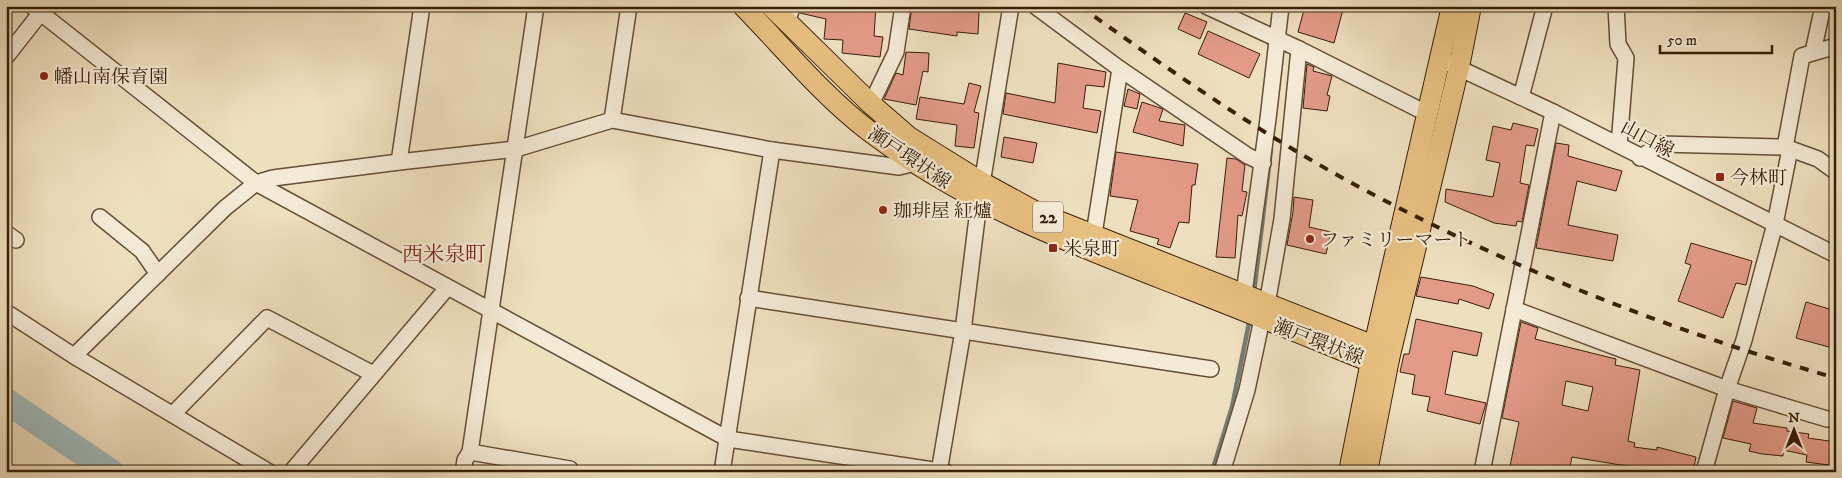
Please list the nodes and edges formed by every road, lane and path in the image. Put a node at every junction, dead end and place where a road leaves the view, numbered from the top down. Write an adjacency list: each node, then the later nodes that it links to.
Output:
1 (422, 6): 35 (street)
2 (536, 6): 32 (street)
3 (629, 6): 29 (street)
4 (743, 6): 36 (main road, 瀬戸環状線 / 22)
5 (771, 6): 17 (main road, 瀬戸環状線 / 22)
6 (903, 6): 26 (street)
7 (1012, 6): 40 (street)
8 (1035, 6): 24 (street)
9 (1206, 6): 18 (street)
10 (1281, 6): 18 (street)
11 (1452, 6): 23 (main road)
12 (1471, 6): 23 (main road)
13 (1545, 6): 25 (street)
14 (1616, 6): 30 (street)
15 (1823, 6): 21 (street)
16 (40, 8): 22 (street); 39 (street)
17 (790, 14): 26 (main road, 瀬戸環状線 / 22)
18 (1276, 39): 20 (street); 37 (street)
19 (1836, 46): 21 (street)
20 (1298, 49): 28 (street); 52 (street)
21 (1813, 52): 31 (street)
22 (6, 57)
23 (1450, 64): 25 (street, 山口線); 28 (main road); 54 (main road)
24 (1120, 69): 37 (street); 43 (street)
25 (1521, 97): 27 (street, 山口線)
26 (871, 104): 40 (main road, 瀬戸環状線 / 22)
27 (1553, 112): 30 (street, 山口線); 49 (street)
28 (1428, 114): 54 (main road)
29 (612, 120): 32 (street); 33 (street)
30 (1619, 145): 34 (street, 山口線)
31 (1788, 148): 34 (street); 38 (street); 42 (street)
32 (516, 149): 35 (street); 50 (street)
33 (772, 150): 36 (street); 48 (street)
34 (1640, 158): 42 (street, 山口線)
35 (399, 162): 39 (street)
36 (915, 163): 40 (main road, 瀬戸環状線 / 22)
37 (1263, 163): 47 (street)
38 (1836, 172)
39 (256, 183): 45 (street); 46 (street)
40 (981, 192): 43 (main road, 瀬戸環状線 / 22); 52 (main road, 瀬戸環状線 / 22); 53 (street)
41 (100, 218): 45 (street)
42 (1775, 224): 44 (street, 山口線); 58 (street)
43 (1094, 234): 47 (main road, 瀬戸環状線 / 22)
44 (1836, 255)
45 (158, 274): 55 (street)
46 (447, 288): 50 (street); 57 (street)
47 (1244, 293): 52 (main road, 瀬戸環状線 / 22)
48 (748, 298): 53 (street); 61 (street)
49 (1514, 309): 58 (street); 72 (street)
50 (490, 310): 61 (street); 62 (street)
51 (6, 312): 55 (street)
52 (1264, 312): 54 (main road, 瀬戸環状線 / 22); 69 (street)
53 (963, 330): 56 (street); 64 (street)
54 (1378, 355): 70 (main road); 71 (main road)
55 (74, 356): 59 (street)
56 (1211, 369)
57 (373, 374): 59 (street); 66 (street)
58 (1726, 389): 60 (street); 73 (street)
59 (173, 414): 65 (street)
60 (1827, 419)
61 (728, 439): 64 (street); 68 (street)
62 (470, 452): 63 (street); 67 (street)
63 (570, 469)
64 (941, 471)
65 (269, 472)
66 (291, 472)
67 (463, 472)
68 (722, 472)
69 (1222, 472)
70 (1349, 472)
71 (1367, 472)
72 (1482, 472)
73 (1704, 472)

